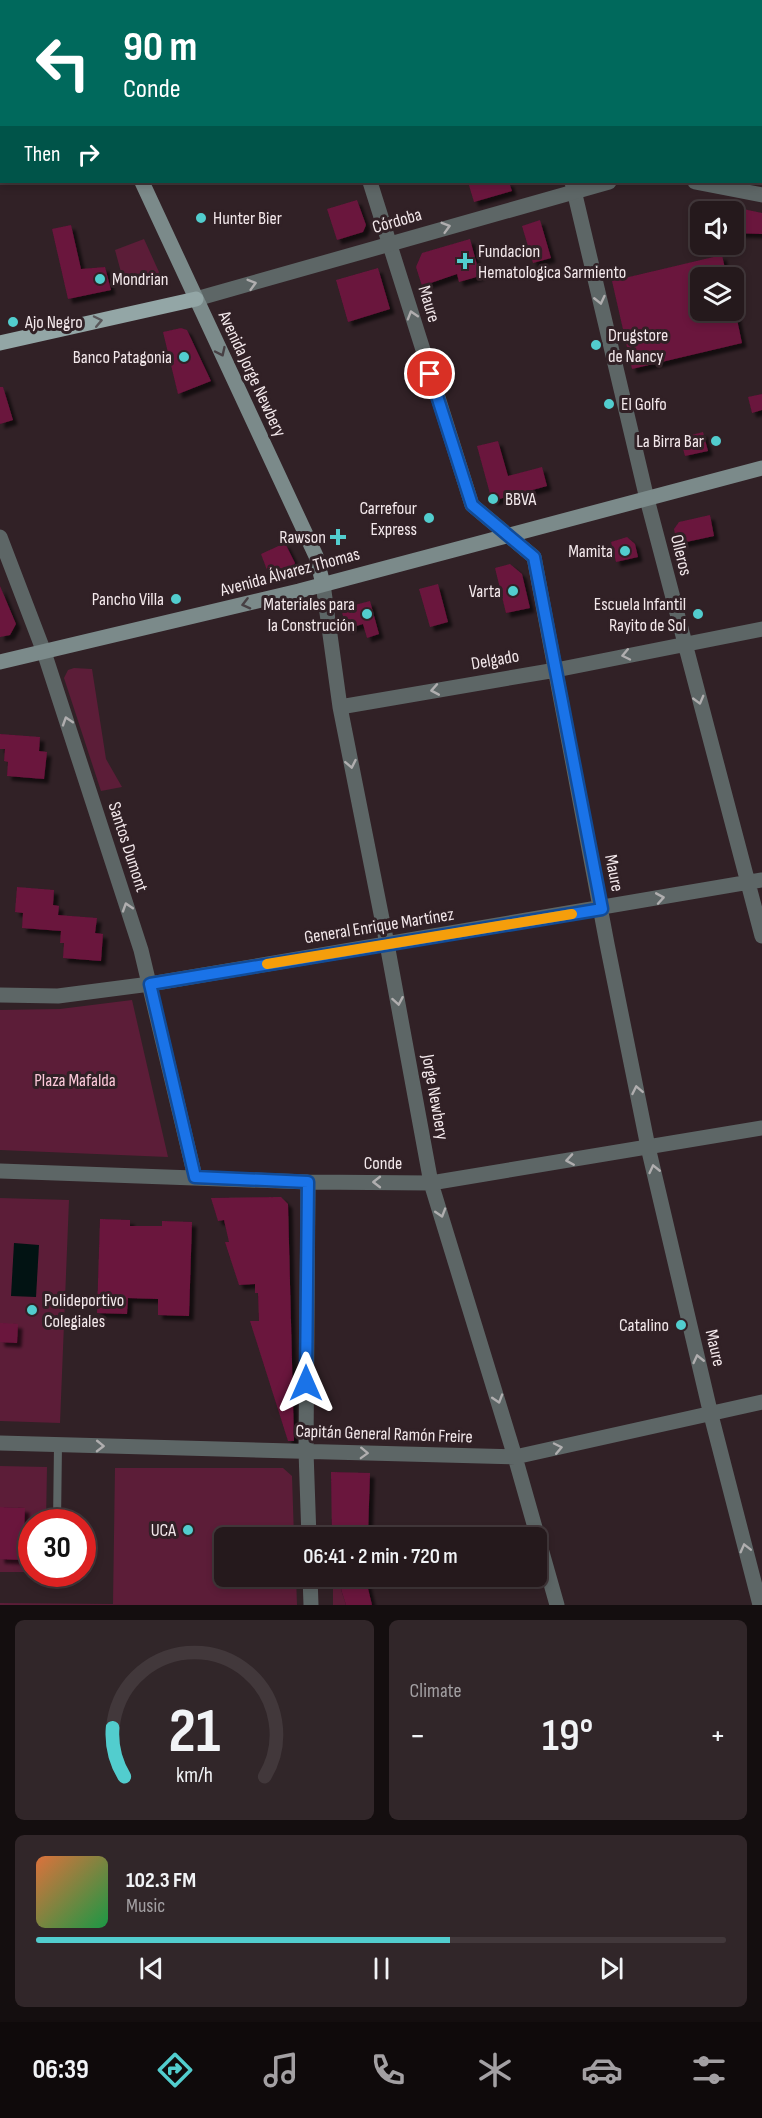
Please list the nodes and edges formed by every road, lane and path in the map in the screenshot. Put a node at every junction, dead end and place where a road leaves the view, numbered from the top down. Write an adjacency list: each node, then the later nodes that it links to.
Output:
1 (142, 183): 8 (main road, Avenida Jorge Newbery)
2 (370, 183): 7 (street, Maure)
3 (600, 183): 5 (street, Córdoba)
4 (700, 183): 6 (street)
5 (573, 186): 7 (street, Córdoba, one-way to 5); 11 (street, Olleros, one-way to 11)
6 (762, 195)
7 (390, 243): 8 (street, Córdoba, one-way to 7); 12 (street, Maure, one-way to 7)
8 (196, 299): 9 (main road, one-way to 8); 14 (main road, Avenida Jorge Newbery, one-way to 14)
9 (0, 343)
10 (762, 468): 11 (main road, Avenida Álvarez Thomas)
11 (647, 499): 12 (main road, Avenida Álvarez Thomas); 16 (street, Olleros)
12 (509, 535): 14 (main road, Avenida Álvarez Thomas); 19 (street, Maure)
13 (0, 537): 17 (street, Santos Dumont)
14 (323, 584): 17 (main road, Avenida Álvarez Thomas, one-way to 17); 20 (street, Jorge Newbery)
15 (762, 629): 16 (street, Delgado)
16 (684, 643): 19 (street, Delgado, one-way to 19); 21 (street, Olleros, one-way to 21)
17 (44, 652): 18 (main road, Avenida Álvarez Thomas); 25 (street, Santos Dumont, one-way to 17)
18 (0, 662)
19 (556, 670): 20 (street, Delgado, one-way to 20); 22 (street, Maure)
20 (340, 707): 24 (street, Jorge Newbery, one-way to 24)
21 (756, 881): 22 (street, General Enrique Martínez, one-way to 21); 23 (street, Olleros)
22 (602, 909): 24 (street, General Enrique Martínez); 28 (street, Maure, one-way to 22)
23 (762, 936)
24 (387, 944): 25 (street, General Enrique Martínez); 32 (street, Jorge Newbery, one-way to 32)
25 (150, 984): 26 (street, General Enrique Martínez); 30 (street, Santos Dumont)
26 (0, 995)
27 (762, 1128): 28 (street, Conde)
28 (648, 1147): 32 (street, Conde, one-way to 32); 34 (street, Maure, one-way to 28)
29 (0, 1171): 30 (street, Conde)
30 (195, 1177): 31 (street, Conde)
31 (308, 1182): 32 (street, Conde, one-way to 31); 37 (street)
32 (431, 1182): 38 (street, Jorge Newbery, one-way to 38)
33 (762, 1402): 34 (street, Capitán General Ramón Freire)
34 (711, 1415): 38 (street, Capitán General Ramón Freire, one-way to 34); 44 (street, Maure, one-way to 34)
35 (0, 1443): 36 (street, Capitán General Ramón Freire)
36 (58, 1445): 37 (street, Capitán General Ramón Freire, one-way to 37); 39 (lane)
37 (306, 1452): 38 (street, Capitán General Ramón Freire, one-way to 38); 40 (street)
38 (516, 1457): 43 (street, Jorge Newbery)
39 (57, 1509)
40 (309, 1527)
41 (311, 1587): 42 (street)
42 (312, 1605)
43 (557, 1605)
44 (760, 1605)

